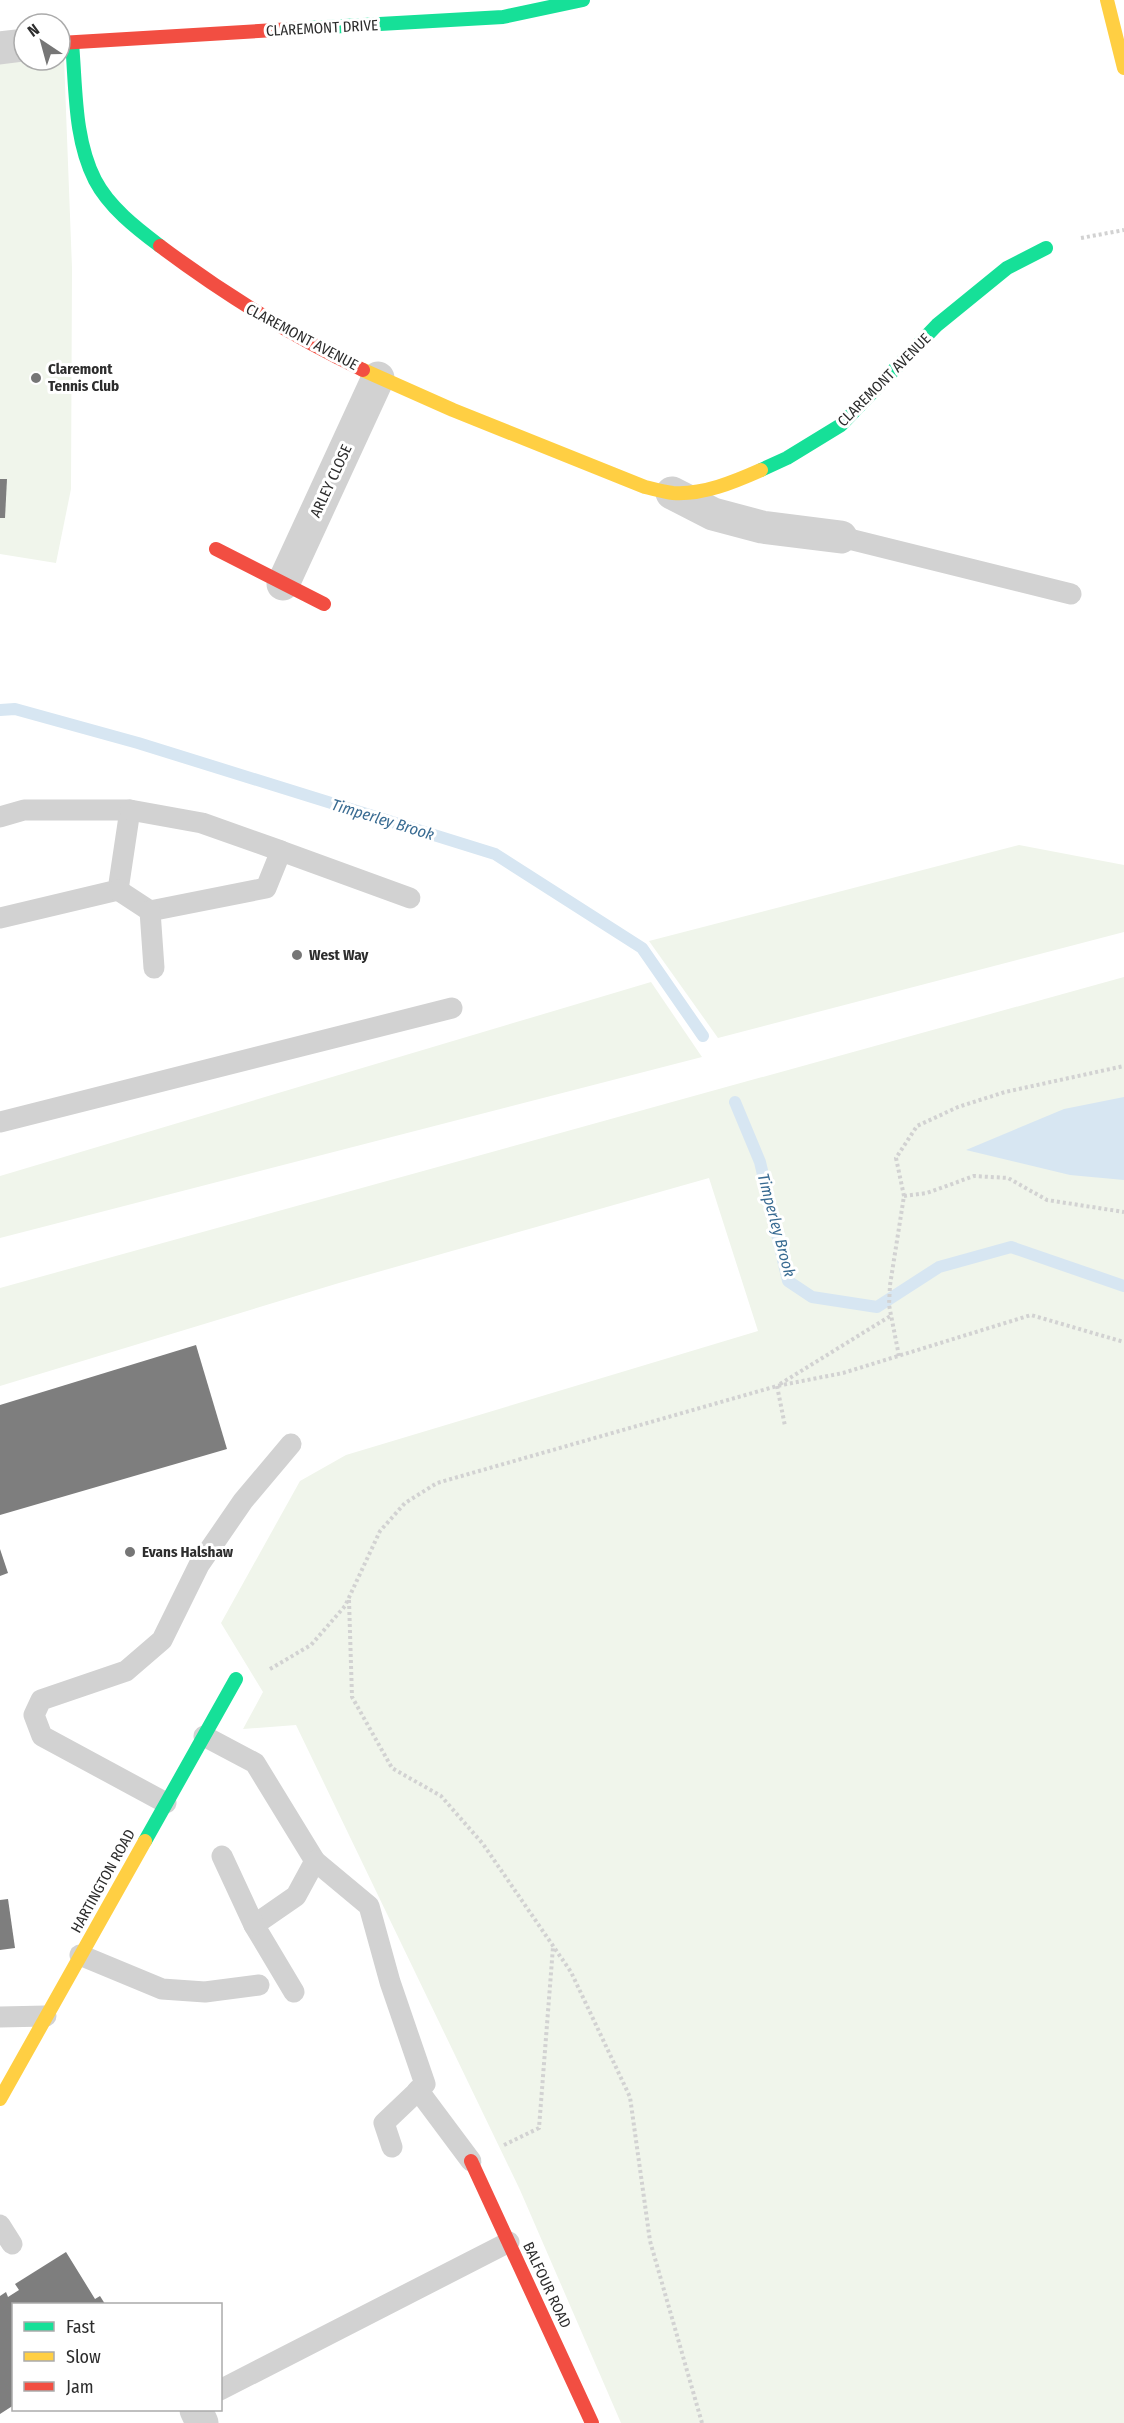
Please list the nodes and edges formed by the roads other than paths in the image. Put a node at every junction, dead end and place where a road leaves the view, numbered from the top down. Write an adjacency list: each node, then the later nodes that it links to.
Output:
1 (583, 0): 3 (street, CLAREMONT DRIVE)
2 (1107, 0): 4 (street)
3 (72, 43)
4 (1124, 68)
5 (71, 72): 7 (street, CLAREMONT AVENUE)
6 (1046, 248): 8 (street, CLAREMONT AVENUE)
7 (378, 378): 8 (street, CLAREMONT AVENUE); 11 (street, ARLEY CLOSE)
8 (672, 493): 9 (street, CLAREMONT AVENUE)
9 (841, 537): 12 (lane)
10 (216, 549): 11 (street)
11 (284, 584): 13 (street)
12 (1071, 594)
13 (324, 604)
14 (130, 810): 15 (lane); 16 (lane); 17 (lane)
15 (0, 817)
16 (281, 850): 18 (lane); 19 (lane)
17 (118, 890): 19 (lane); 20 (lane)
18 (410, 898)
19 (150, 911): 21 (lane)
20 (0, 918)
21 (154, 968)
22 (452, 1008): 23 (lane)
23 (0, 1122)
24 (291, 1444): 27 (lane)
25 (236, 1679): 26 (street, HARTINGTON ROAD)
26 (204, 1736): 27 (street, HARTINGTON ROAD); 29 (lane)
27 (166, 1803): 31 (street, HARTINGTON ROAD)
28 (222, 1856): 30 (lane)
29 (315, 1861): 30 (lane); 36 (lane)
30 (254, 1925): 33 (lane)
31 (80, 1955): 32 (lane); 34 (street, HARTINGTON ROAD)
32 (260, 1985)
33 (294, 1992)
34 (46, 2016): 35 (lane); 37 (street, HARTINGTON ROAD)
35 (0, 2017)
36 (418, 2090): 38 (lane); 39 (lane)
37 (0, 2100)
38 (393, 2147)
39 (471, 2162): 41 (street, BALFOUR ROAD)
40 (0, 2225): 42 (lane)
41 (509, 2242): 43 (lane); 44 (street, BALFOUR ROAD)
42 (12, 2244)
43 (222, 2389)
44 (592, 2423)

